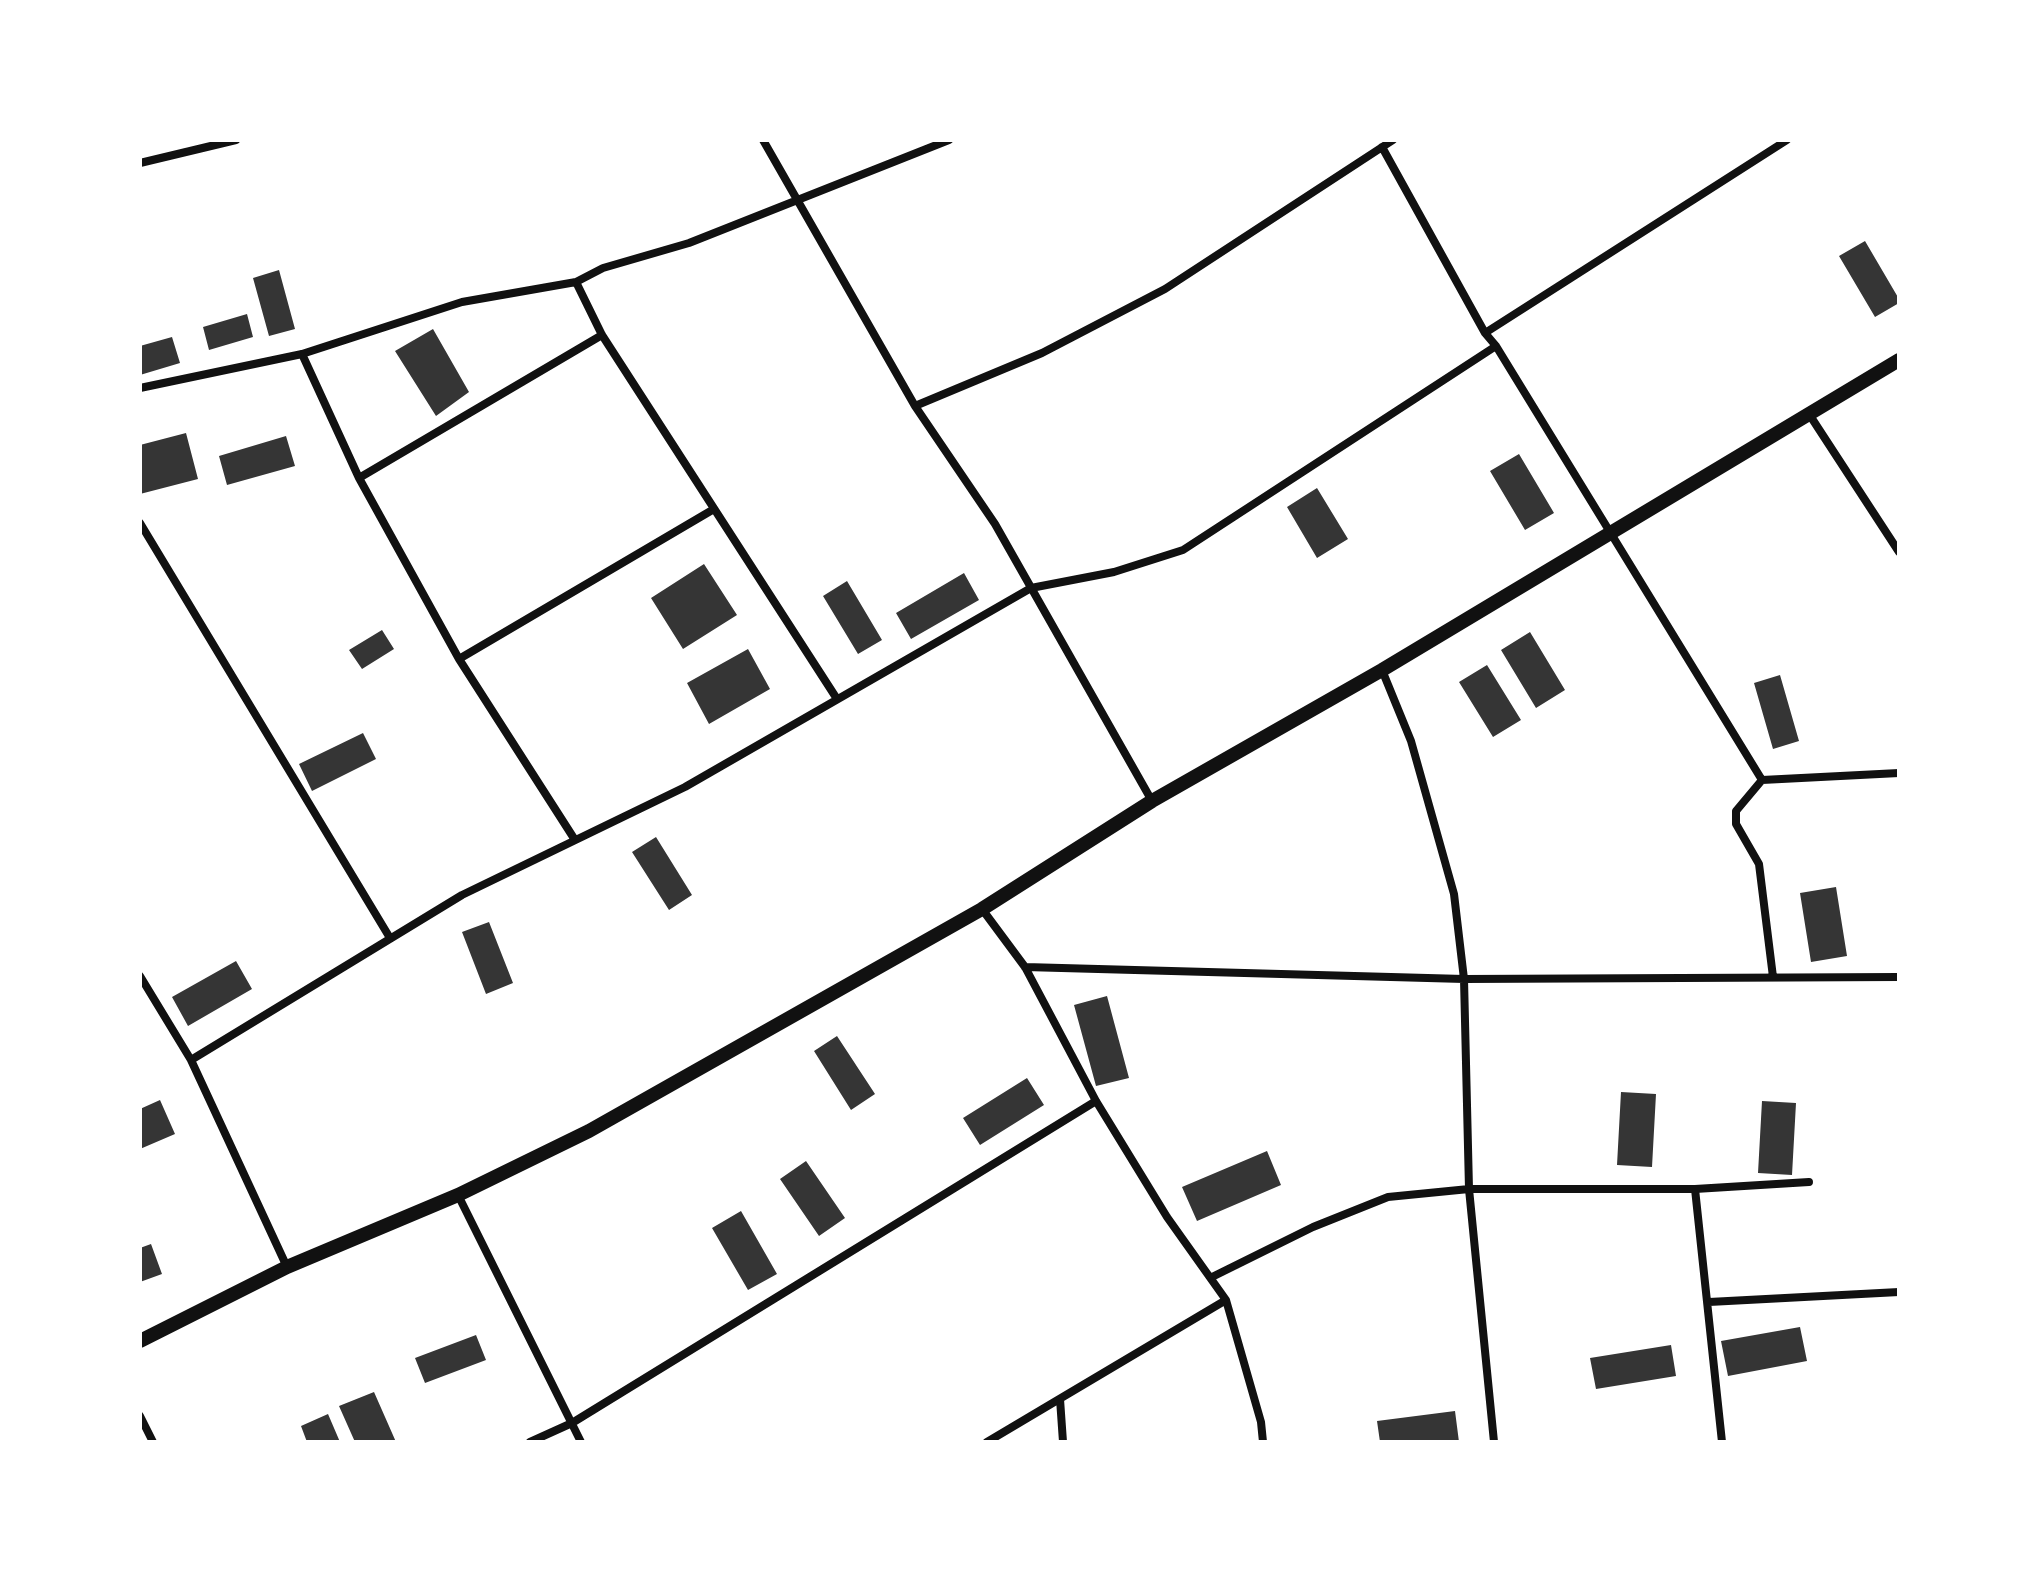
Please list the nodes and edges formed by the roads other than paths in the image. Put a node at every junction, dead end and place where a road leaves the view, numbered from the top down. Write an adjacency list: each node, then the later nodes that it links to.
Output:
1 (236, 140): 7 (street)
2 (763, 140): 8 (street)
3 (949, 140): 8 (street)
4 (1393, 140): 6 (street)
5 (1787, 140): 10 (street)
6 (1382, 147): 10 (street); 16 (street)
7 (140, 163)
8 (796, 202): 9 (street); 16 (street)
9 (576, 282): 11 (street); 13 (street)
10 (1485, 333): 12 (street)
11 (602, 335): 18 (street); 19 (street)
12 (1496, 346): 21 (street); 23 (street)
13 (302, 354): 15 (street); 18 (street)
14 (1899, 360): 17 (street)
15 (140, 388)
16 (915, 406): 23 (street)
17 (1809, 414): 21 (street); 22 (street)
18 (359, 478): 24 (street)
19 (714, 509): 24 (street); 26 (street)
20 (140, 523): 32 (street)
21 (1608, 535): 25 (street); 28 (street)
22 (1899, 552)
23 (1031, 588): 26 (street); 29 (street)
24 (459, 659): 30 (street)
25 (1382, 670): 29 (street); 37 (street)
26 (837, 699): 30 (street)
27 (1899, 773): 28 (street)
28 (1762, 780): 35 (street)
29 (1152, 801): 31 (street)
30 (575, 840): 32 (street)
31 (982, 909): 33 (street); 43 (street)
32 (390, 938): 38 (street)
33 (1025, 967): 37 (street); 39 (street)
34 (140, 976): 38 (street)
35 (1773, 977): 36 (street); 37 (street)
36 (1899, 977)
37 (1464, 979): 41 (street)
38 (191, 1060): 44 (street)
39 (1096, 1101): 45 (street); 52 (street)
40 (1809, 1182): 42 (street)
41 (1469, 1189): 42 (street); 45 (street); 59 (street)
42 (1695, 1189): 48 (street)
43 (458, 1195): 44 (street); 52 (street)
44 (287, 1267): 49 (street)
45 (1212, 1277): 47 (street)
46 (1899, 1292): 48 (street)
47 (1226, 1300): 50 (street); 58 (street)
48 (1709, 1302): 60 (street)
49 (140, 1341)
50 (1060, 1399): 56 (street); 57 (street)
51 (140, 1416): 53 (street)
52 (572, 1423): 54 (street); 55 (street)
53 (153, 1442)
54 (530, 1442)
55 (581, 1442)
56 (987, 1442)
57 (1063, 1442)
58 (1263, 1442)
59 (1494, 1442)
60 (1722, 1442)

